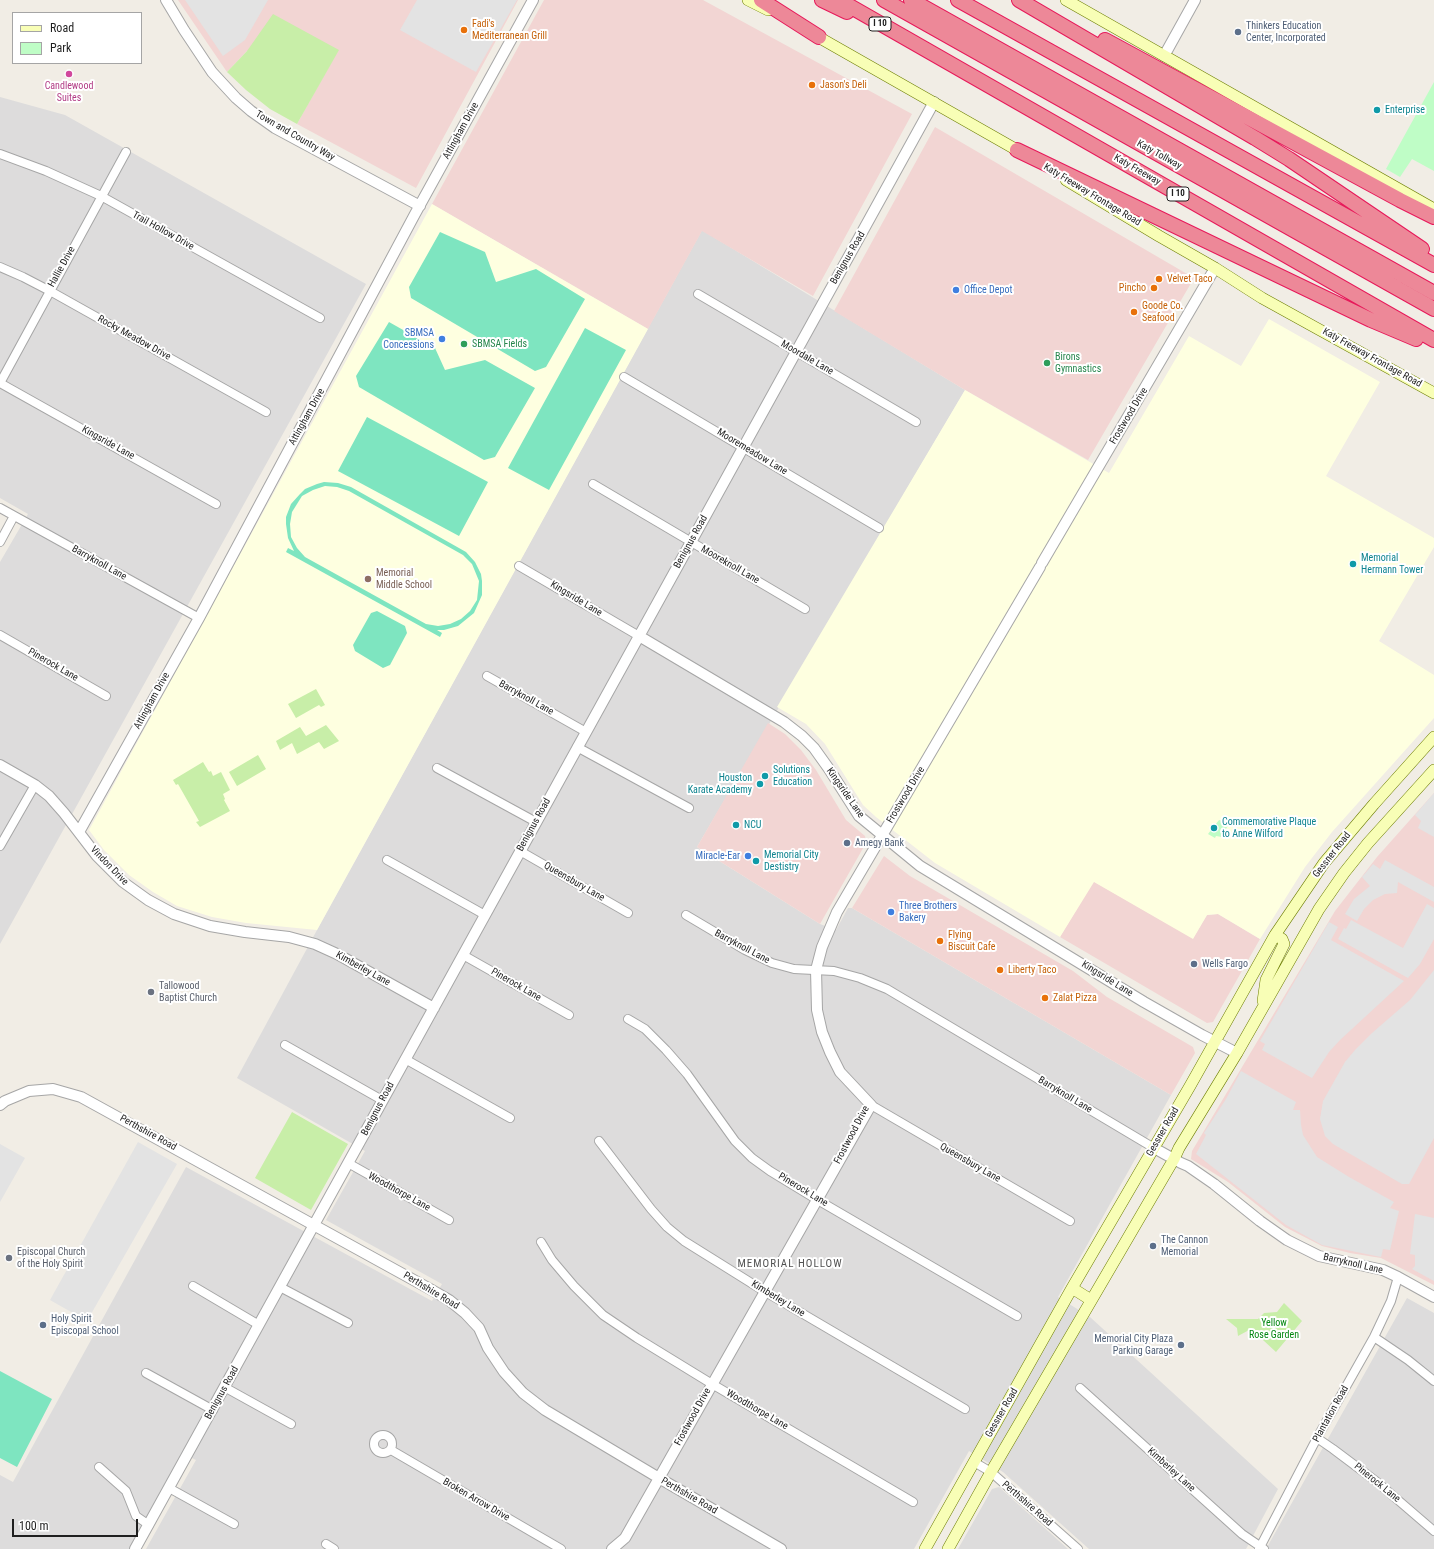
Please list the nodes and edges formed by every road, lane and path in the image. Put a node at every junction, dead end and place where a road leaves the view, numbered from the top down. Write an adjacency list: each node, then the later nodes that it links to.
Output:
1 (166, 0): 24 (street, Town and Country Way)
2 (533, 0): 24 (street, Attingham Drive)
3 (748, 0): 16 (main road, Katy Freeway Frontage Road)
4 (761, 0): 16 (highway)
5 (822, 0): 17 (highway)
6 (839, 0): 17 (highway, Katy Freeway / I 10)
7 (884, 0): 34 (highway, Katy Tollway)
8 (911, 0): 33 (highway, Katy Tollway)
9 (958, 0): 15 (highway)
10 (968, 0): 15 (highway)
11 (1019, 0): 27 (highway)
12 (1031, 0): 26 (highway)
13 (1066, 0): 18 (main road)
14 (1195, 0): 18 (street)
15 (1009, 29): 28 (highway)
16 (819, 37): 19 (main road, Katy Freeway Frontage Road)
17 (921, 48): 36 (highway, Katy Freeway / I 10)
18 (1164, 56): 25 (main road)
19 (934, 102): 20 (main road, Katy Freeway Frontage Road); 38 (street, Benignus Road)
20 (1017, 150): 30 (main road, Katy Freeway Frontage Road); 37 (highway)
21 (126, 152): 23 (street, Hallie Drive)
22 (0, 154): 23 (street, Trail Hollow Drive)
23 (101, 196): 31 (street, Hallie Drive); 35 (street, Trail Hollow Drive)
24 (420, 206): 54 (street, Attingham Drive)
25 (1434, 210)
26 (1434, 216)
27 (1434, 257)
28 (1434, 265)
29 (0, 267): 31 (street, Rocky Meadow Drive)
30 (1216, 268): 41 (main road, Katy Freeway Frontage Road); 69 (street, Frostwood Drive)
31 (50, 291): 40 (street, Hallie Drive); 42 (street, Rocky Meadow Drive)
32 (698, 294): 38 (street, Moordale Lane)
33 (1434, 294)
34 (1434, 309)
35 (320, 318)
36 (1434, 340)
37 (1434, 346)
38 (797, 353): 43 (street, Moordale Lane); 44 (street, Benignus Road)
39 (624, 377): 44 (street, Mooremeadow Lane)
40 (0, 383): 46 (street, Kingsride Lane)
41 (1434, 393)
42 (266, 412)
43 (916, 422)
44 (744, 447): 49 (street, Mooremeadow Lane); 51 (street, Benignus Road)
45 (593, 484): 51 (street, Mooreknoll Lane)
46 (216, 504)
47 (0, 508): 48 (street, Barryknoll Lane)
48 (14, 516): 50 (street); 54 (street, Barryknoll Lane)
49 (879, 528)
50 (0, 542)
51 (691, 542): 53 (street, Mooreknoll Lane); 56 (street, Benignus Road)
52 (519, 566): 56 (street, Kingsride Lane)
53 (805, 609)
54 (199, 618): 68 (street, Attingham Drive)
55 (0, 635): 58 (street, Pinerock Lane)
56 (639, 636): 59 (street, Benignus Road); 69 (street, Kingsride Lane)
57 (487, 676): 59 (street, Barryknoll Lane)
58 (106, 696)
59 (586, 732): 61 (street, Benignus Road)
60 (1434, 737): 76 (main road, Gessner Road)
61 (578, 747): 66 (street); 67 (street, Benignus Road)
62 (0, 765): 65 (street, Vindon Drive)
63 (437, 768): 67 (street)
64 (1434, 770): 81 (main road, Gessner Road)
65 (35, 785): 68 (street, Vindon Drive); 70 (street)
66 (689, 808)
67 (536, 822): 71 (street, Benignus Road)
68 (79, 832): 77 (street, Vindon Drive)
69 (882, 836): 79 (street, Frostwood Drive); 84 (street, Kingsride Lane)
70 (0, 846)
71 (520, 851): 73 (street, Queensbury Lane); 74 (street, Benignus Road)
72 (387, 860): 74 (street)
73 (628, 913)
74 (485, 915): 78 (street, Benignus Road)
75 (686, 916): 79 (street, Barryknoll Lane)
76 (1275, 935): 81 (main road); 84 (main road, Gessner Road)
77 (289, 937): 80 (street, Kimberley Lane)
78 (463, 955): 80 (street, Benignus Road); 82 (street, Pinerock Lane)
79 (816, 970): 90 (street, Frostwood Drive); 93 (street, Barryknoll Lane)
80 (434, 1008): 87 (street, Benignus Road)
81 (1262, 1008): 86 (main road, Gessner Road)
82 (570, 1016)
83 (628, 1019): 96 (street, Pinerock Lane)
84 (1215, 1042): 86 (street, Kingsride Lane); 93 (main road, Gessner Road)
85 (285, 1045): 88 (street)
86 (1237, 1053): 94 (main road, Gessner Road)
87 (405, 1059): 88 (street, Benignus Road); 91 (street)
88 (382, 1100): 95 (street, Benignus Road)
89 (0, 1105): 99 (street, Perthshire Road)
90 (871, 1105): 96 (street, Frostwood Drive); 98 (street, Queensbury Lane)
91 (510, 1118)
92 (599, 1141): 105 (street, Kimberley Lane)
93 (1154, 1148): 94 (street, Barryknoll Lane); 104 (main road, Gessner Road)
94 (1174, 1159): 101 (street, Barryknoll Lane); 107 (main road, Gessner Road)
95 (348, 1163): 97 (street, Woodthorpe Lane); 99 (street, Benignus Road)
96 (816, 1198): 105 (street, Frostwood Drive); 108 (street, Pinerock Lane)
97 (449, 1220)
98 (1070, 1221)
99 (314, 1225): 103 (street, Benignus Road); 125 (street, Perthshire Road)
100 (541, 1242): 114 (street, Woodthorpe Lane)
101 (1398, 1276): 106 (street, Barryknoll Lane); 111 (street, Plantation Road)
102 (193, 1286): 110 (street)
103 (280, 1287): 109 (street); 110 (street, Benignus Road)
104 (1072, 1288): 107 (main road); 122 (main road, Gessner Road)
105 (764, 1291): 114 (street, Frostwood Drive); 117 (street, Kimberley Lane)
106 (1434, 1297)
107 (1091, 1300): 124 (main road, Gessner Road)
108 (1017, 1316)
109 (348, 1323)
110 (259, 1325): 115 (street, Benignus Road)
111 (1374, 1337): 113 (street); 120 (street, Plantation Road)
112 (146, 1372): 118 (street)
113 (1434, 1381)
114 (712, 1384): 125 (street, Frostwood Drive); 127 (street, Woodthorpe Lane)
115 (226, 1388): 118 (street, Benignus Road); 119 (street)
116 (1080, 1388): 132 (street, Kimberley Lane)
117 (965, 1408)
118 (213, 1410): 126 (street, Benignus Road)
119 (291, 1424)
120 (1318, 1438): 130 (street, Pinerock Lane); 132 (street, Plantation Road)
121 (391, 1450): 135 (street, Broken Arrow Drive)
122 (974, 1462): 124 (street, Perthshire Road); 138 (main road, Gessner Road)
123 (99, 1467): 129 (street)
124 (991, 1472): 139 (main road, Gessner Road); 140 (street, Perthshire Road)
125 (659, 1478): 136 (street, Frostwood Drive); 137 (street, Perthshire Road)
126 (170, 1488): 128 (street); 129 (street, Benignus Road)
127 (913, 1502)
128 (234, 1524)
129 (148, 1525): 133 (street, Benignus Road)
130 (1434, 1531)
131 (326, 1544): 134 (street)
132 (1261, 1548)
133 (135, 1549)
134 (334, 1549)
135 (561, 1549)
136 (612, 1549)
137 (781, 1549)
138 (925, 1549)
139 (948, 1549)
140 (1078, 1549)

